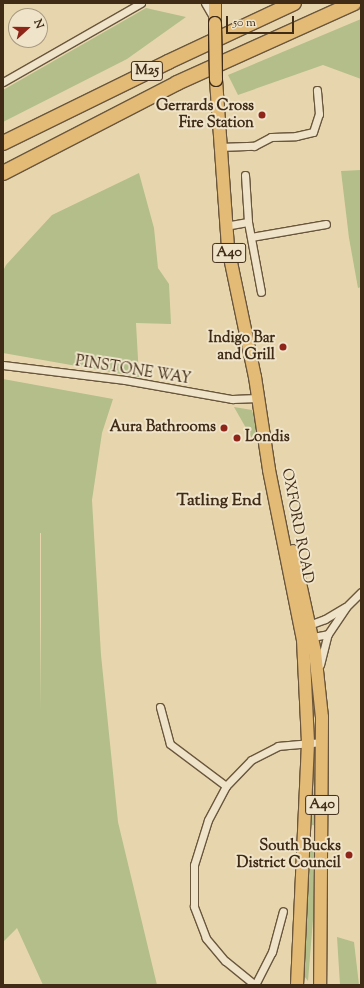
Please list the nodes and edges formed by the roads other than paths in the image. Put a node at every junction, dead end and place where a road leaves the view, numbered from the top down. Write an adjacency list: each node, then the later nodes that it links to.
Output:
1 (141, 3): 7 (street)
2 (205, 3): 6 (street)
3 (215, 3): 6 (main road, OXFORD ROAD / A40)
4 (294, 3): 9 (highway, M25)
5 (354, 3): 11 (highway, M25)
6 (215, 23): 10 (main road, OXFORD ROAD / A40, bridge)
7 (3, 82)
8 (317, 90): 10 (street)
9 (3, 143)
10 (219, 147): 15 (main road, OXFORD ROAD / A40)
11 (3, 172)
12 (245, 175): 13 (street)
13 (248, 222): 15 (street); 16 (street)
14 (326, 224): 16 (street)
15 (225, 226): 19 (main road, OXFORD ROAD / A40)
16 (251, 237): 17 (street)
17 (261, 292)
18 (3, 365): 19 (street, PINSTONE WAY)
19 (258, 398): 22 (main road, OXFORD ROAD / A40)
20 (361, 592): 21 (street)
21 (346, 607): 22 (street); 23 (street)
22 (306, 633): 23 (street); 24 (main road, A40); 27 (main road, OXFORD ROAD / A40)
23 (328, 634): 24 (street)
24 (318, 673): 26 (main road, A40)
25 (160, 707): 28 (street)
26 (322, 742): 27 (street); 29 (main road, A40)
27 (308, 743): 28 (street); 30 (main road, OXFORD ROAD / A40)
28 (226, 786): 32 (street)
29 (322, 832): 30 (main road); 34 (main road, A40)
30 (305, 839): 33 (main road, OXFORD ROAD / A40)
31 (283, 912): 32 (street)
32 (255, 985)
33 (297, 985)
34 (320, 985)

